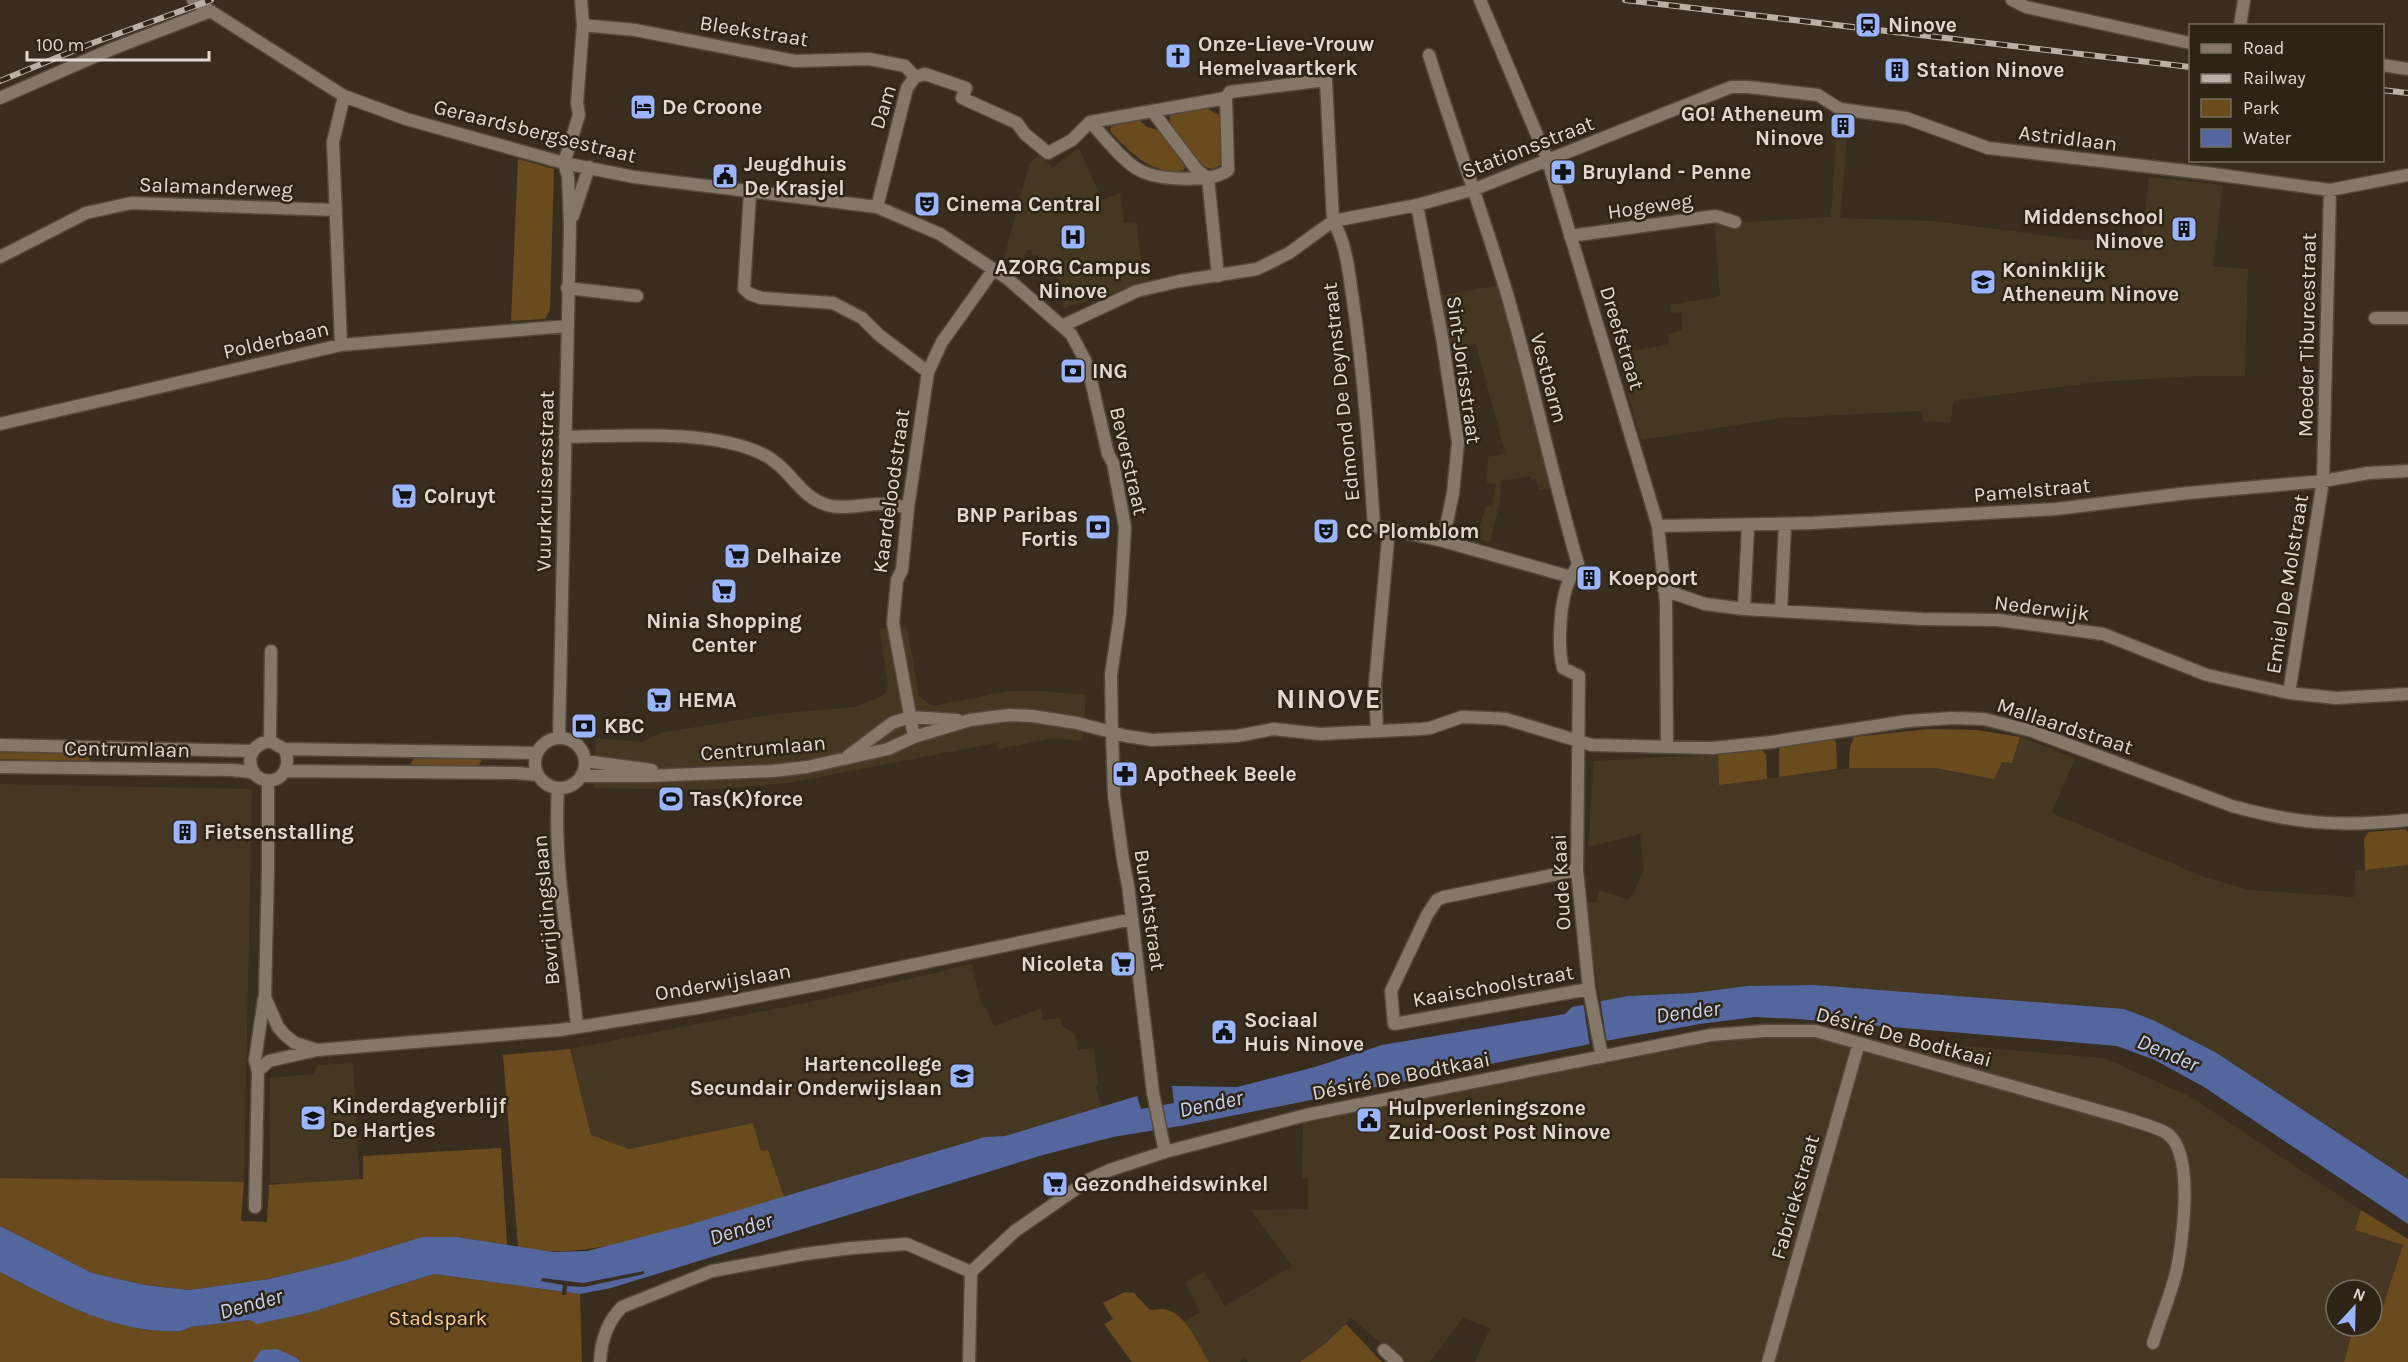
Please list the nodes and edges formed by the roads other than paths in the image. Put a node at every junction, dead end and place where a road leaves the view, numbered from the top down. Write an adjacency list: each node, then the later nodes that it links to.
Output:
1 (193, 0): 6 (street, Geraardsbergsestraat)
2 (581, 0): 8 (street)
3 (1480, 0): 20 (street, Dreefstraat)
4 (2012, 0): 9 (street)
5 (2244, 0): 7 (street)
6 (211, 11): 15 (street, Geraardsbergsestraat); 16 (street)
7 (2240, 24)
8 (583, 25): 13 (street, Bleekstraat); 21 (street)
9 (2189, 42)
10 (1429, 55): 25 (street, Vestbarm)
11 (2384, 65): 12 (street)
12 (2408, 69)
13 (915, 76): 19 (street, Dam); 29 (street, Dam)
14 (1731, 87): 20 (street, Stationsstraat); 26 (street, Astridlaan)
15 (344, 96): 21 (street, Geraardsbergsestraat); 30 (street)
16 (0, 98)
17 (1226, 98): 18 (street); 24 (street); 31 (street, Edmond De Deynstraat)
18 (1153, 112): 19 (street); 24 (street)
19 (1090, 122): 24 (street)
20 (1548, 161): 25 (street, Stationsstraat); 34 (street, Dreefstraat)
21 (564, 163): 22 (street, Geraardsbergsestraat); 33 (street, Vuurkruisersstraat)
22 (589, 167): 27 (street, Geraardsbergsestraat); 33 (street, Vuurkruisersstraat)
23 (2408, 175): 26 (street, Astridlaan)
24 (1207, 178): 37 (street)
25 (1475, 189): 28 (street, Stationsstraat); 56 (street, Vestbarm)
26 (2330, 190): 49 (street, Moeder Tiburcestraat)
27 (750, 193): 29 (street, Geraardsbergsestraat); 45 (street)
28 (1417, 205): 31 (street, Stationsstraat); 55 (street, Sint-Jorisstraat)
29 (877, 207): 36 (street, Geraardsbergsestraat)
30 (336, 210): 35 (street, Salamanderweg); 44 (street)
31 (1333, 221): 37 (street); 54 (street, Edmond De Deynstraat)
32 (1735, 222): 34 (street, Hogeweg)
33 (570, 226): 38 (street, Vuurkruisersstraat)
34 (1570, 236): 52 (street, Dreefstraat)
35 (0, 257)
36 (994, 269): 43 (street, Beverstraat); 45 (street, Kaardeloodstraat)
37 (1218, 276): 43 (street)
38 (567, 288): 39 (street); 42 (street, Vuurkruisersstraat)
39 (637, 296)
40 (2375, 318): 41 (street)
41 (2408, 318)
42 (567, 326): 44 (street, Polderbaan); 47 (street, Vuurkruisersstraat)
43 (1062, 326): 66 (street, Beverstraat)
44 (341, 345): 46 (street, Polderbaan)
45 (928, 372): 50 (street, Kaardeloodstraat)
46 (0, 424)
47 (565, 437): 50 (street); 68 (street, Vuurkruisersstraat)
48 (2408, 471): 49 (street, Pamelstraat)
49 (2323, 481): 51 (street, Pamelstraat); 61 (street, Emiel De Molstraat)
50 (908, 508): 63 (street, Kaardeloodstraat)
51 (1785, 524): 53 (street, Pamelstraat); 59 (street)
52 (1658, 526): 53 (street, Pamelstraat); 57 (street, Dreefstraat)
53 (1748, 526): 58 (street)
54 (1389, 528): 55 (street); 65 (street)
55 (1443, 541): 56 (street)
56 (1571, 577): 69 (street, Vestbarm)
57 (1664, 590): 58 (street, Nederwijk); 72 (street, Dreefstraat)
58 (1744, 609): 59 (street, Nederwijk)
59 (1781, 611): 61 (street, Nederwijk)
60 (271, 651): 70 (street)
61 (2289, 693): 62 (street, Nederwijk)
62 (2408, 694)
63 (910, 717): 64 (street, Centrumlaan); 67 (street, Kaardeloodstraat); 77 (street, Centrumlaan)
64 (970, 720): 66 (street, Centrumlaan); 67 (street, Centrumlaan)
65 (1377, 731): 66 (street, Centrumlaan); 69 (street, Mallaardstraat)
66 (1112, 732): 90 (street, Burchtstraat)
67 (914, 737): 77 (street, Centrumlaan)
68 (559, 738): 76 (street); 78 (street)
69 (1580, 740): 72 (street, Mallaardstraat); 89 (street, Oude Kaai)
70 (270, 741): 74 (street); 75 (street)
71 (0, 745): 73 (street, Centrumlaan)
72 (1667, 746): 88 (street, Mallaardstraat)
73 (109, 747): 75 (street, Centrumlaan); 80 (street)
74 (284, 749): 76 (street); 81 (street)
75 (252, 751): 82 (street)
76 (536, 753): 83 (street)
77 (843, 760): 84 (street, Centrumlaan)
78 (585, 761): 84 (street, Centrumlaan); 85 (street)
79 (0, 767): 80 (street, Centrumlaan)
80 (109, 768): 82 (street, Centrumlaan)
81 (286, 771): 83 (street); 86 (street)
82 (254, 773): 86 (street, Centrumlaan)
83 (538, 775): 87 (street)
84 (686, 775): 85 (street, Centrumlaan)
85 (581, 776): 87 (street, Centrumlaan)
86 (268, 781): 92 (street, Onderwijslaan)
87 (558, 788): 93 (street, Bevrijdingslaan)
88 (2408, 820)
89 (1577, 870): 91 (street, Oude Kaai); 91 (street, Kaaischoolstraat)
90 (1132, 919): 93 (street, Onderwijslaan); 98 (street, Burchtstraat)
91 (1589, 989): 96 (street, Oude Kaai)
92 (265, 997): 95 (street, Onderwijslaan); 97 (street, Onderwijslaan)
93 (577, 1027): 95 (street, Onderwijslaan)
94 (1859, 1043): 96 (street, Désiré De Bodtkaai); 101 (street, Désiré De Bodtkaai); 106 (street, Fabriekstraat)
95 (317, 1050): 97 (street, Onderwijslaan)
96 (1601, 1054): 98 (street, Désiré De Bodtkaai)
97 (258, 1071): 99 (street, Onderwijslaan)
98 (1165, 1152): 100 (street, Désiré De Bodtkaai)
99 (255, 1207)
100 (971, 1272): 103 (street); 104 (street)
101 (2153, 1343)
102 (1384, 1350): 105 (street)
103 (600, 1362)
104 (969, 1362)
105 (1397, 1362)
106 (1768, 1362)

